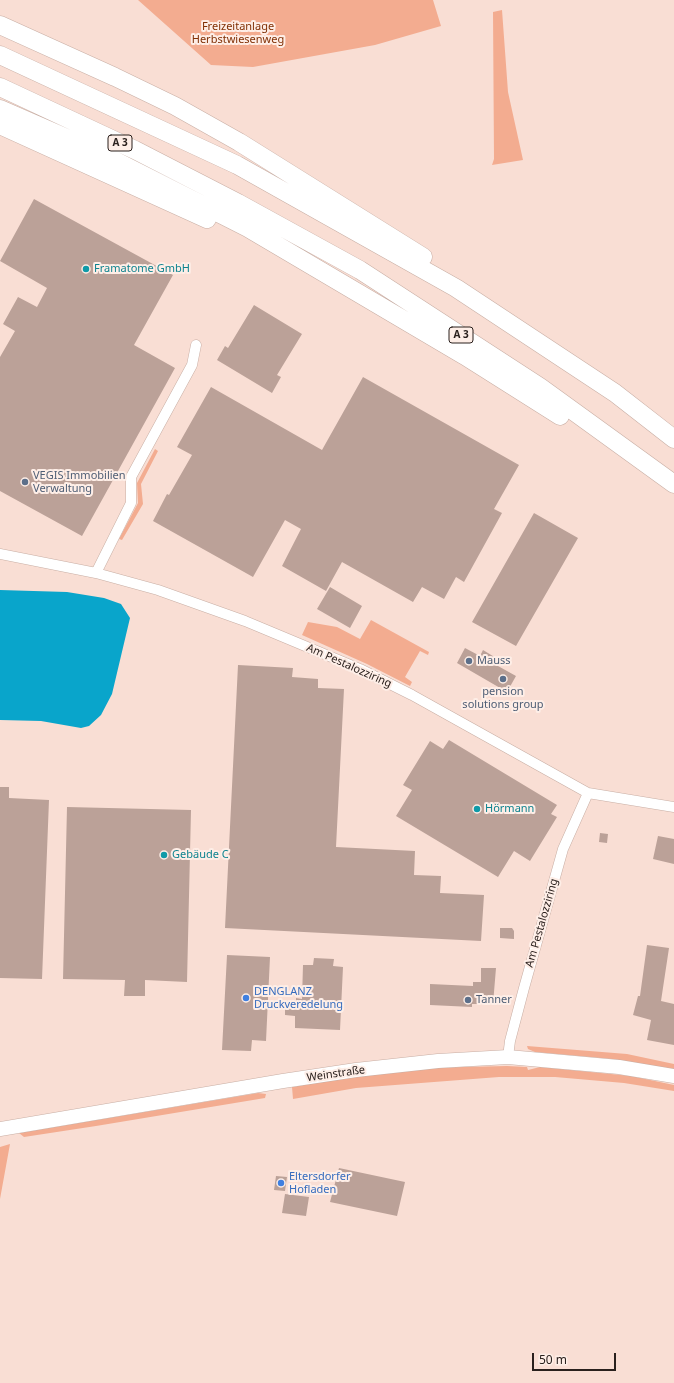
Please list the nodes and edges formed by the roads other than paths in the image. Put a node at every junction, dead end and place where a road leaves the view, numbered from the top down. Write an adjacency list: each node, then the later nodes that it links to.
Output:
1 (0, 25): 7 (highway)
2 (0, 55): 7 (highway)
3 (0, 87): 10 (highway, A 3)
4 (0, 109): 6 (highway)
5 (0, 125): 6 (highway)
6 (321, 270): 11 (highway)
7 (456, 288): 9 (highway)
8 (196, 345): 13 (street)
9 (674, 439)
10 (674, 484)
11 (674, 492)
12 (0, 554): 13 (street, Am Pestalozziring)
13 (96, 573): 14 (street, Am Pestalozziring)
14 (588, 793): 15 (street, Am Pestalozziring); 16 (street, Am Pestalozziring)
15 (674, 807)
16 (508, 1057): 17 (main road, Weinstraße); 18 (main road, Weinstraße)
17 (674, 1076)
18 (0, 1129)

